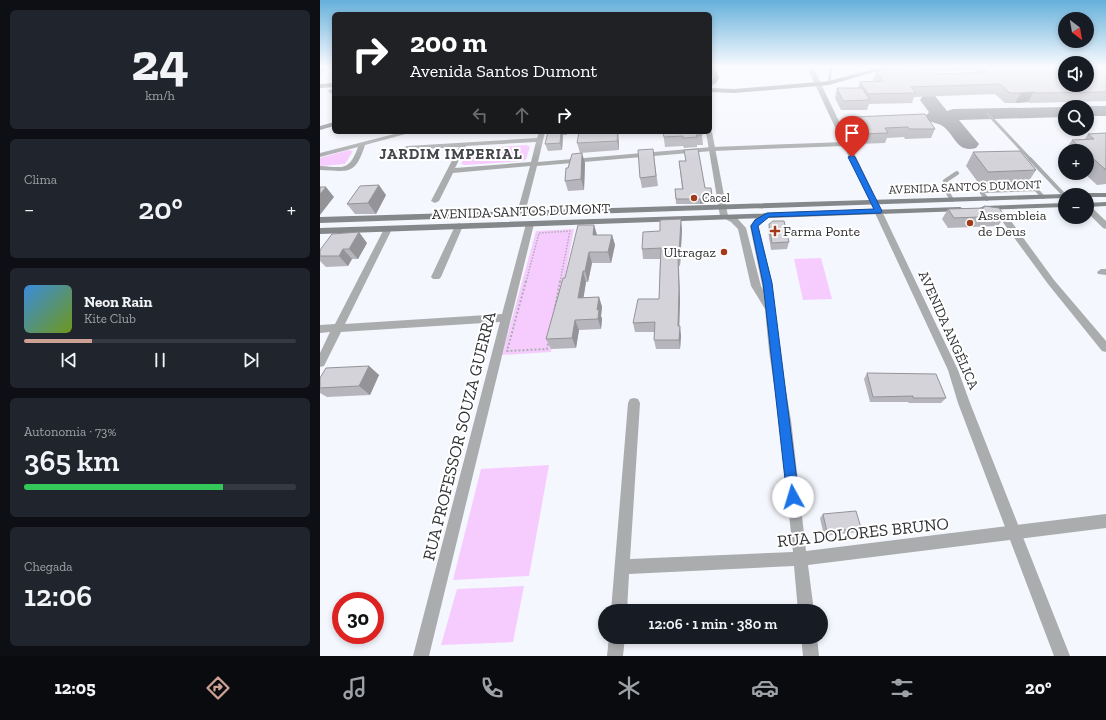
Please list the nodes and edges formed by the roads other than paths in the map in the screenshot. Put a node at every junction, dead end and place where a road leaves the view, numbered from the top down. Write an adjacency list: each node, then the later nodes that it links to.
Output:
1 (824, 98): 9 (street, AVENIDA ANGÉLICA)
2 (988, 114): 21 (lane)
3 (332, 125): 4 (main road)
4 (320, 128)
5 (403, 134): 10 (street)
6 (542, 134): 8 (street)
7 (710, 134): 12 (street)
8 (540, 140): 11 (street); 15 (street)
9 (845, 144): 12 (street); 32 (street, AVENIDA ANGÉLICA)
10 (362, 145): 14 (street); 16 (street)
11 (463, 145): 13 (street); 17 (street)
12 (712, 150): 15 (street); 33 (street)
13 (398, 151)
14 (320, 155)
15 (534, 163): 17 (street); 34 (street)
16 (320, 168)
17 (450, 171): 27 (street)
18 (1021, 172): 20 (lane)
19 (957, 173): 26 (lane)
20 (1034, 189): 25 (lane); 28 (lane)
21 (1058, 189)
22 (1106, 195): 24 (main road)
23 (1058, 196): 25 (main road, AVENIDA SANTOS DUMONT)
24 (1094, 196)
25 (1043, 197): 28 (main road, AVENIDA SANTOS DUMONT)
26 (952, 200): 28 (main road, AVENIDA SANTOS DUMONT); 32 (main road, AVENIDA SANTOS DUMONT)
27 (435, 201)
28 (987, 204): 31 (main road, AVENIDA SANTOS DUMONT); 32 (main road, AVENIDA SANTOS DUMONT); 50 (street)
29 (1094, 204): 30 (main road)
30 (1106, 204)
31 (1058, 205)
32 (876, 206): 33 (main road, AVENIDA SANTOS DUMONT); 35 (main road, AVENIDA SANTOS DUMONT); 54 (street, AVENIDA ANGÉLICA)
33 (723, 212): 34 (main road, AVENIDA SANTOS DUMONT); 35 (main road, AVENIDA SANTOS DUMONT); 38 (main road, AVENIDA SANTOS DUMONT); 45 (street)
34 (522, 213): 37 (main road, AVENIDA SANTOS DUMONT)
35 (767, 215): 44 (street)
36 (1094, 215): 40 (street)
37 (320, 220)
38 (530, 224): 39 (main road, AVENIDA SANTOS DUMONT); 47 (street, RUA PROFESSOR SOUZA GUERRA)
39 (459, 226): 41 (main road, AVENIDA SANTOS DUMONT); 43 (street)
40 (1106, 226)
41 (388, 229): 42 (main road, AVENIDA SANTOS DUMONT); 48 (street)
42 (320, 231)
43 (436, 277)
44 (768, 285): 45 (street); 46 (street)
45 (756, 286): 46 (street)
46 (770, 307): 55 (street)
47 (507, 318): 48 (street); 61 (street, RUA PROFESSOR SOUZA GUERRA)
48 (338, 328): 49 (street); 51 (street)
49 (320, 329)
50 (1106, 348)
51 (320, 363)
52 (634, 403): 56 (street)
53 (1106, 521): 54 (street, RUA DOLORES BRUNO)
54 (1015, 532): 55 (street, RUA DOLORES BRUNO); 64 (street, AVENIDA ANGÉLICA)
55 (800, 559): 56 (street, RUA DOLORES BRUNO); 58 (street)
56 (622, 567): 57 (street)
57 (619, 604)
58 (805, 604)
59 (616, 644): 62 (street)
60 (810, 644): 63 (street)
61 (421, 656)
62 (615, 656)
63 (811, 656)
64 (1062, 656)

